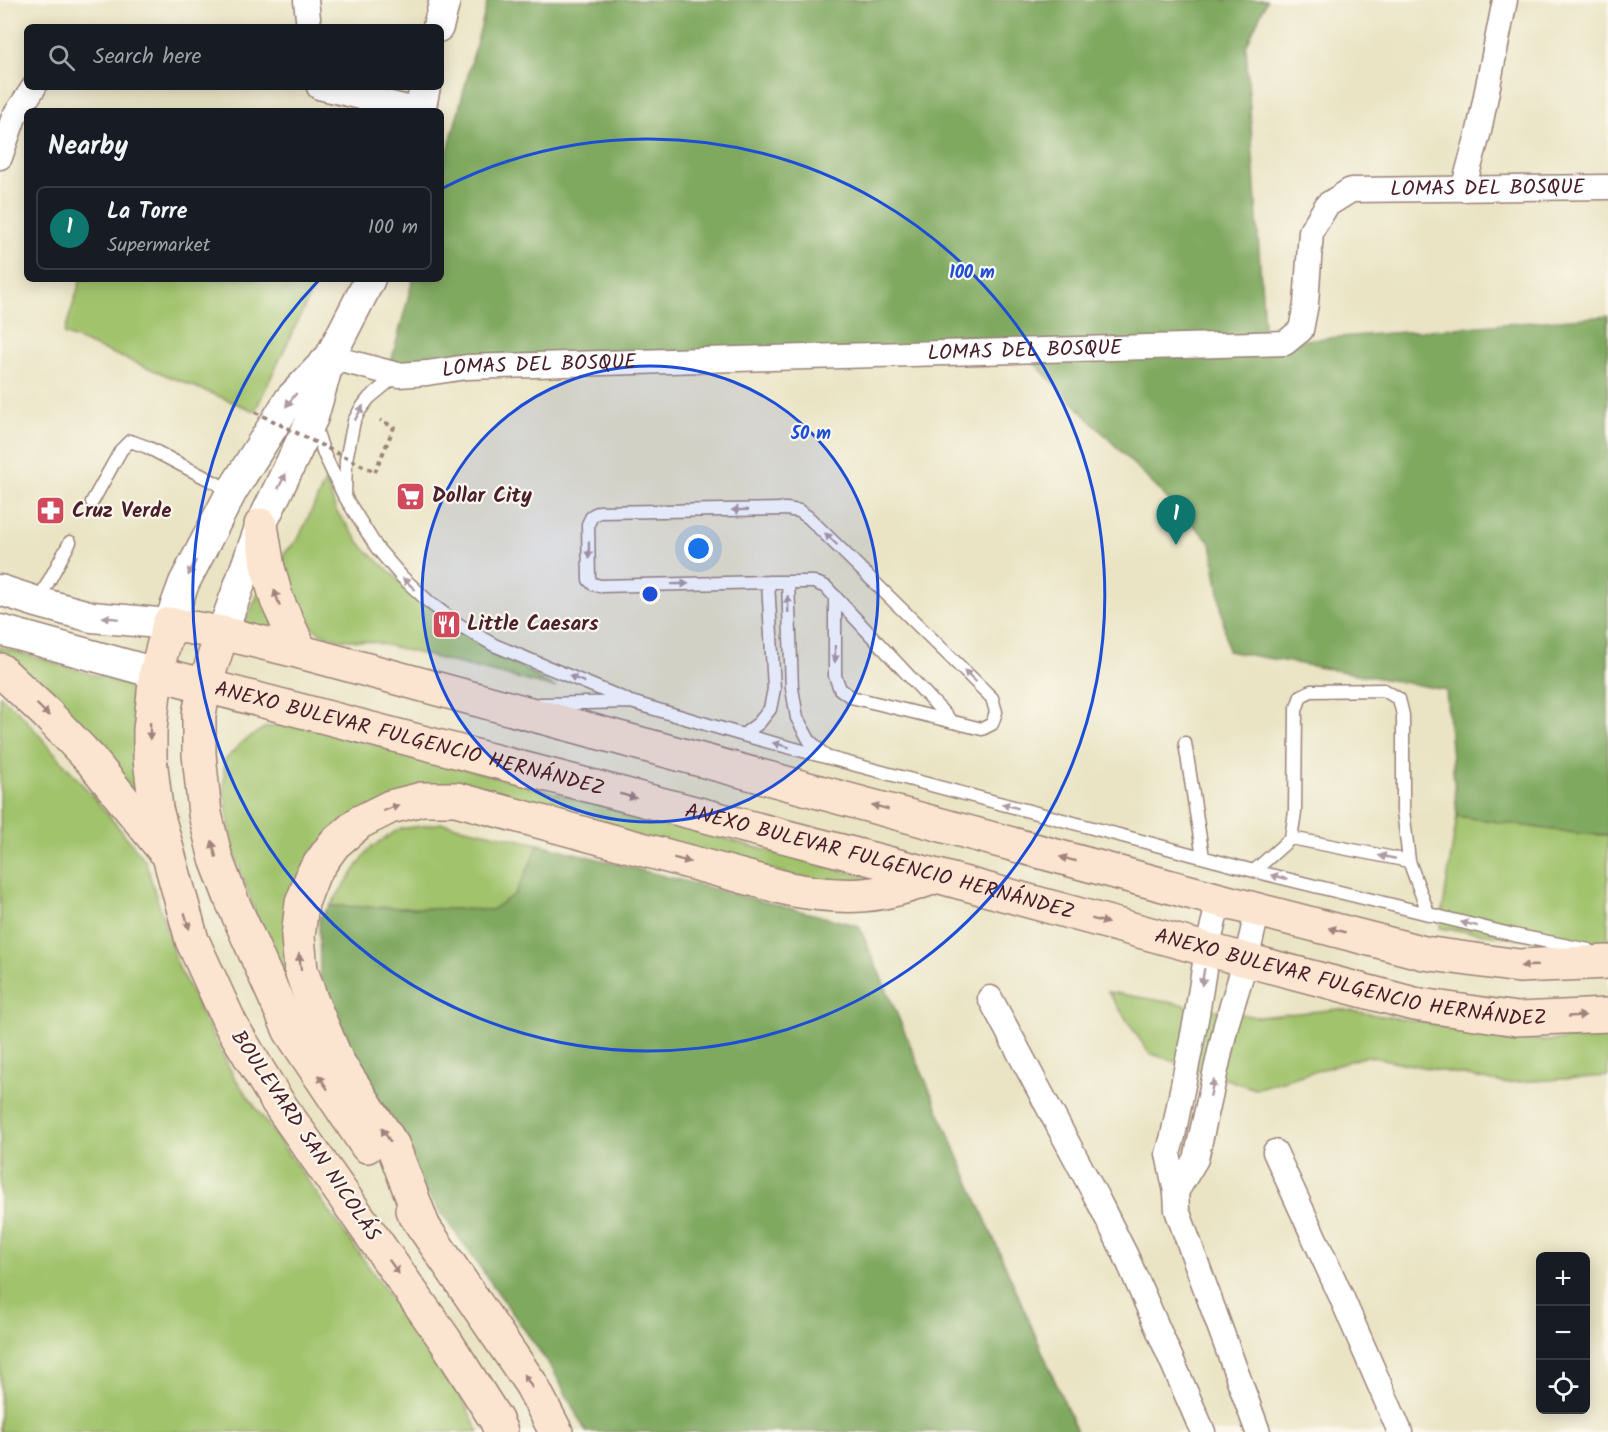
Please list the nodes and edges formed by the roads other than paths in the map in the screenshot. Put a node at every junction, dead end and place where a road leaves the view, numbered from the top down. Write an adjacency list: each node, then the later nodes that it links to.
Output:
1 (306, 0): 4 (street)
2 (445, 0): 5 (street)
3 (1505, 0): 13 (street)
4 (309, 24)
5 (439, 24)
6 (32, 90): 11 (street)
7 (332, 90): 9 (street)
8 (424, 90): 10 (street)
9 (407, 108)
10 (421, 108)
11 (0, 157)
12 (1608, 187): 13 (street, LOMAS DEL BOSQUE)
13 (1463, 189): 16 (street, LOMAS DEL BOSQUE)
14 (368, 282): 15 (street)
15 (330, 357): 16 (street, LOMAS DEL BOSQUE); 17 (street); 18 (street, one-way to 18)
16 (398, 375): 19 (lane, one-way to 16)
17 (313, 417): 19 (lane); 21 (street, one-way to 17)
18 (232, 491): 20 (lane); 28 (street, one-way to 28)
19 (345, 497): 35 (lane, one-way to 19)
20 (92, 502)
21 (261, 525): 30 (street); 31 (main road, one-way to 21)
22 (70, 542): 27 (lane)
23 (768, 582): 24 (lane); 37 (lane, one-way to 23); 38 (lane)
24 (788, 582): 26 (lane); 40 (lane, one-way to 24)
25 (0, 590): 27 (street)
26 (835, 596): 37 (lane); 37 (lane, one-way to 37)
27 (37, 602): 28 (street, one-way to 27)
28 (169, 624): 30 (main road, ANEXO BULEVAR FULGENCIO HERNÁNDEZ); 33 (main road, BOULEVARD SAN NICOLÁS)
29 (0, 630): 33 (street)
30 (222, 633): 31 (main road, ANEXO BULEVAR FULGENCIO HERNÁNDEZ); 34 (main road)
31 (301, 652): 36 (main road, ANEXO BULEVAR FULGENCIO HERNÁNDEZ)
32 (0, 670): 43 (main road, one-way to 43)
33 (156, 673): 34 (main road, ANEXO BULEVAR FULGENCIO HERNÁNDEZ); 43 (main road, BOULEVARD SAN NICOLÁS, one-way to 43)
34 (205, 685): 46 (main road, ANEXO BULEVAR FULGENCIO HERNÁNDEZ, one-way to 46); 58 (main road, one-way to 34)
35 (631, 702): 36 (lane); 38 (lane)
36 (498, 704): 47 (main road, ANEXO BULEVAR FULGENCIO HERNÁNDEZ, one-way to 36)
37 (952, 722)
38 (742, 735): 40 (lane, one-way to 38)
39 (1185, 743): 42 (lane)
40 (826, 757): 42 (lane, one-way to 40)
41 (1291, 838): 44 (lane, one-way to 41); 44 (lane); 45 (lane)
42 (1203, 857): 45 (lane)
43 (170, 858): 59 (main road, BOULEVARD SAN NICOLÁS, one-way to 59)
44 (1409, 861): 49 (lane)
45 (1254, 870): 49 (lane, one-way to 45)
46 (936, 876): 50 (main road, ANEXO BULEVAR FULGENCIO HERNÁNDEZ, one-way to 50); 58 (main road, one-way to 46)
47 (1219, 900): 48 (main road, ANEXO BULEVAR FULGENCIO HERNÁNDEZ); 50 (street)
48 (1258, 909): 52 (street); 53 (main road, ANEXO BULEVAR FULGENCIO HERNÁNDEZ, one-way to 48)
49 (1429, 915): 51 (lane, one-way to 49)
50 (1207, 950): 52 (main road, ANEXO BULEVAR FULGENCIO HERNÁNDEZ); 57 (street, one-way to 57)
51 (1608, 953)
52 (1245, 960): 55 (main road, ANEXO BULEVAR FULGENCIO HERNÁNDEZ, one-way to 55); 57 (street, one-way to 52)
53 (1608, 962)
54 (990, 998): 61 (street)
55 (1608, 1015)
56 (1275, 1152): 63 (street)
57 (1176, 1192): 62 (street)
58 (424, 1228): 60 (main road, one-way to 58)
59 (501, 1432)
60 (556, 1432)
61 (1203, 1432)
62 (1258, 1432)
63 (1400, 1432)

